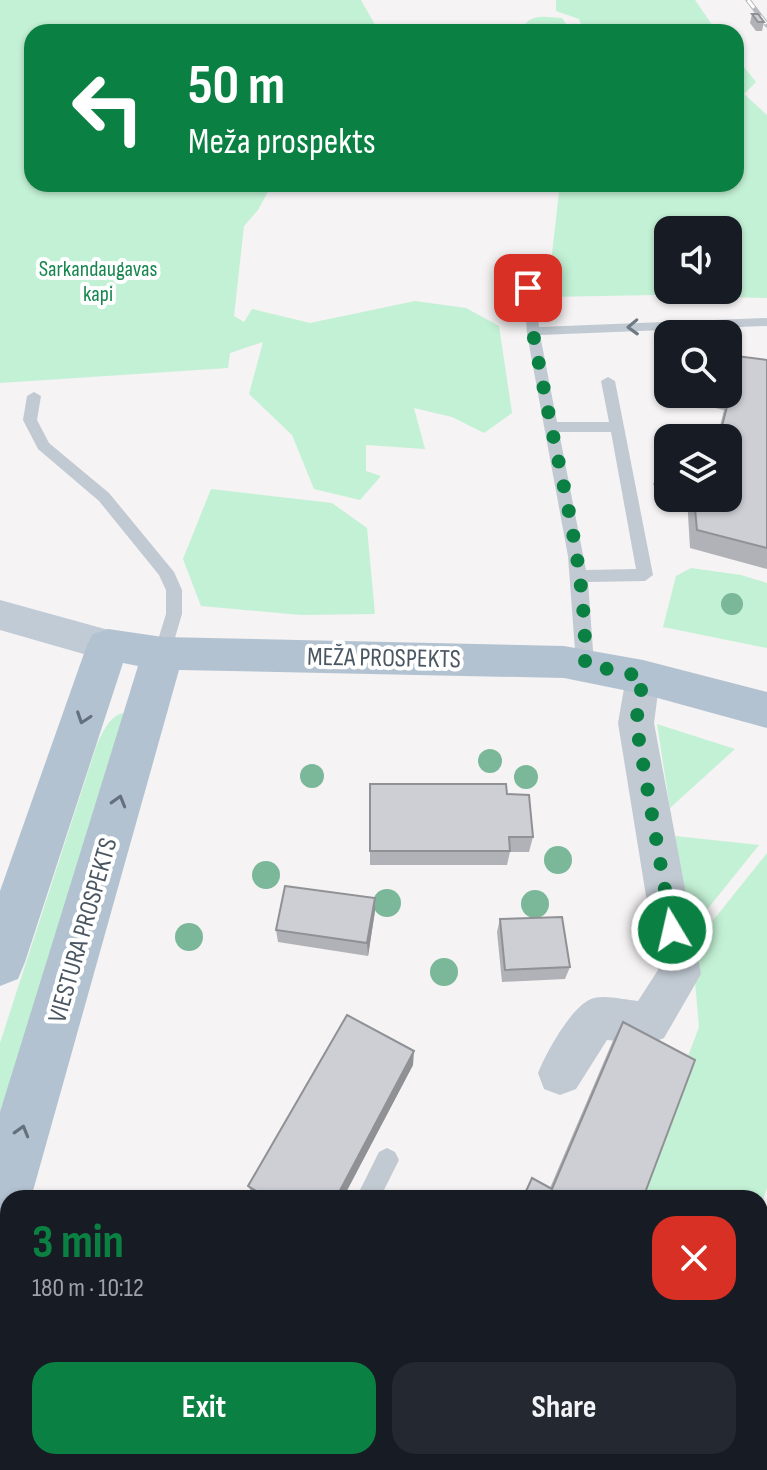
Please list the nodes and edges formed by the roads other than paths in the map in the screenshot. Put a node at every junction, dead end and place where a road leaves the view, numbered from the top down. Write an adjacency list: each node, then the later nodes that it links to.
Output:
1 (528, 288): 3 (lane)
2 (767, 322): 3 (lane, one-way to 3)
3 (533, 331): 6 (lane)
4 (608, 381): 7 (lane)
5 (34, 396): 11 (lane)
6 (550, 427): 7 (lane); 8 (lane)
7 (618, 427): 8 (lane)
8 (581, 576): 12 (lane)
9 (0, 615): 10 (street, MEŽA PROSPEKTS)
10 (108, 645): 11 (main road, MEŽA PROSPEKTS); 15 (main road, one-way to 15)
11 (163, 653): 12 (main road, MEŽA PROSPEKTS); 18 (main road, VIESTURA PROSPEKTS, one-way to 11)
12 (585, 664): 13 (main road, MEŽA PROSPEKTS)
13 (643, 677): 14 (main road, MEŽA PROSPEKTS); 16 (street)
14 (767, 710)
15 (0, 962)
16 (560, 1073)
17 (387, 1160): 19 (lane)
18 (5, 1190)
19 (372, 1190)

